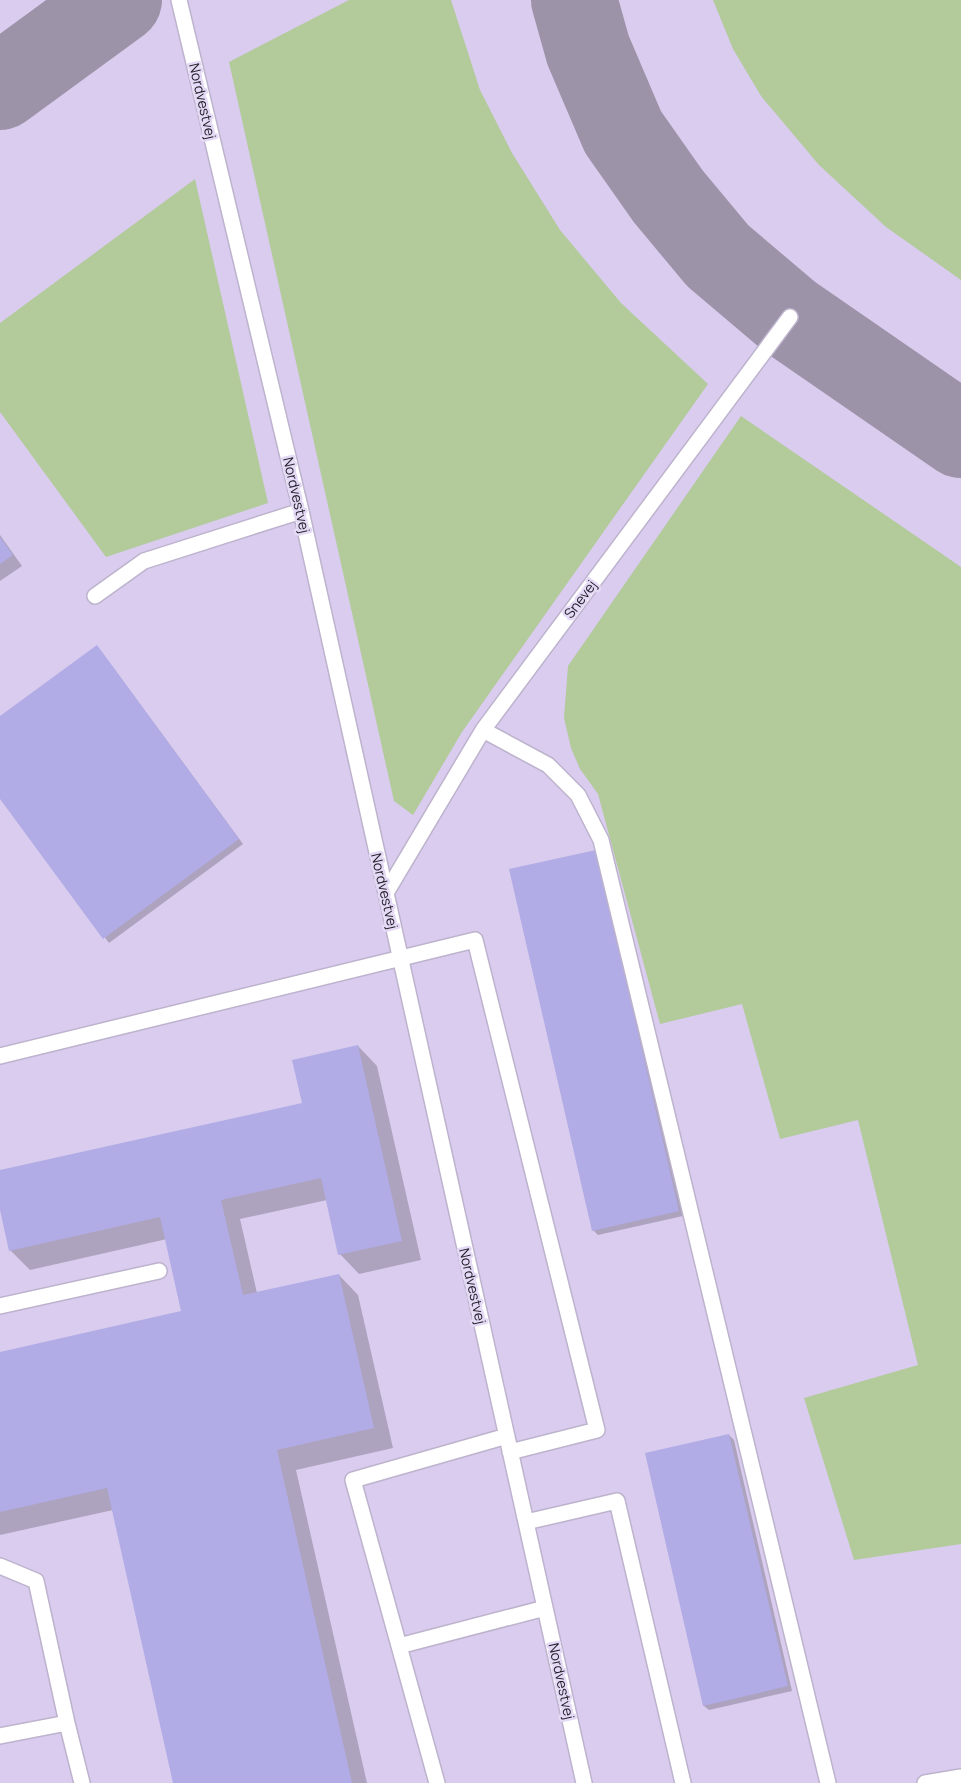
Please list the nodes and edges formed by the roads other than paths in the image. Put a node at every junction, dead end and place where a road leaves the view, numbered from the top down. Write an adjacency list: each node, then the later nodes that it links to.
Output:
1 (179, 0): 3 (lane, Nordvestvej)
2 (790, 317): 5 (lane, Snevej)
3 (301, 511): 4 (lane); 6 (lane, Nordvestvej)
4 (96, 596)
5 (483, 730): 6 (lane, Snevej); 24 (lane)
6 (386, 893): 7 (lane, Nordvestvej)
7 (400, 959): 8 (lane); 11 (lane, Nordvestvej); 12 (lane)
8 (0, 1056)
9 (159, 1271): 10 (lane)
10 (0, 1306)
11 (507, 1436): 12 (lane, Nordvestvej); 16 (lane)
12 (510, 1452): 13 (lane, Nordvestvej)
13 (526, 1522): 15 (lane, Nordvestvej); 23 (lane)
14 (0, 1566): 17 (lane)
15 (545, 1608): 16 (lane); 22 (lane, Nordvestvej)
16 (399, 1646): 21 (lane)
17 (67, 1723): 18 (lane); 20 (lane)
18 (0, 1736)
19 (961, 1777): 25 (lane)
20 (82, 1783)
21 (437, 1783)
22 (584, 1783)
23 (683, 1783)
24 (828, 1783)
25 (924, 1783)

